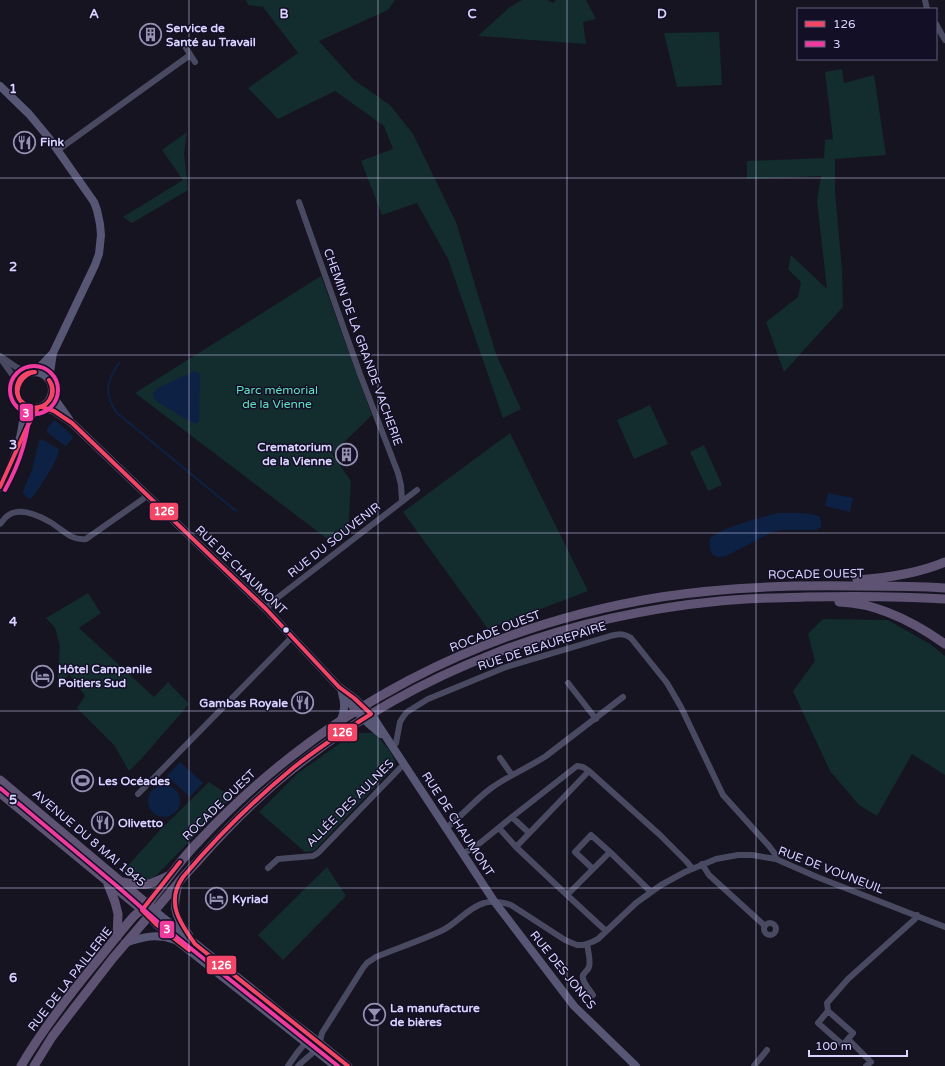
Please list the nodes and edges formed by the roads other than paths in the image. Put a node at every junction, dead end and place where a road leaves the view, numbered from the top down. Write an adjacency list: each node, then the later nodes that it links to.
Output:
1 (937, 26): 2 (street)
2 (945, 40)
3 (186, 48): 4 (street)
4 (190, 55): 5 (street); 7 (street)
5 (195, 62)
6 (0, 86): 7 (street)
7 (58, 150): 9 (street)
8 (299, 202): 22 (street, CHEMIN DE LA GRANDE VACHERIE)
9 (53, 353): 11 (street); 12 (street)
10 (0, 357): 11 (street); 13 (street)
11 (32, 372): 12 (street); 13 (street)
12 (49, 379): 14 (street)
13 (17, 384): 15 (street)
14 (52, 395): 16 (street); 17 (street, RUE DE CHAUMONT)
15 (24, 405): 16 (street); 18 (street)
16 (40, 407): 17 (street, RUE DE CHAUMONT); 18 (street)
17 (72, 423): 21 (street, RUE DE CHAUMONT)
18 (19, 444): 19 (street)
19 (0, 487)
20 (417, 490): 22 (street, RUE DU SOUVENIR)
21 (146, 495): 23 (street); 29 (street, RUE DE CHAUMONT)
22 (402, 501): 29 (street, RUE DU SOUVENIR)
23 (0, 524)
24 (945, 562): 25 (main road)
25 (799, 585): 26 (main road, ROCADE OUEST); 35 (main road, ROCADE OUEST)
26 (945, 588)
27 (747, 599): 28 (main road, ROCADE OUEST); 31 (main road); 36 (main road, ROCADE OUEST)
28 (945, 599)
29 (266, 609): 30 (street, RUE DE CHAUMONT)
30 (292, 637): 33 (street, RUE DE CHAUMONT); 46 (street)
31 (945, 644)
32 (568, 683): 37 (street)
33 (340, 687): 35 (street, RUE DE CHAUMONT); 38 (street)
34 (623, 697): 37 (street)
35 (360, 708): 36 (street, RUE DE CHAUMONT); 38 (main road, ROCADE OUEST)
36 (367, 716): 39 (street, RUE DE CHAUMONT); 60 (main road, ROCADE OUEST)
37 (596, 719): 43 (street)
38 (341, 720): 59 (main road, ROCADE OUEST)
39 (393, 747): 41 (street, RUE DE CHAUMONT); 54 (street, RUE DE BEAUREPAIRE)
40 (500, 758): 43 (street)
41 (404, 764): 48 (street, RUE DE CHAUMONT); 56 (street, ALLÉE DES AULNES)
42 (589, 771): 47 (street); 50 (street); 57 (street)
43 (512, 775): 48 (street)
44 (0, 780): 61 (main road, AVENUE DU 8 MAI 1945)
45 (0, 793): 62 (main road, AVENUE DU 8 MAI 1945)
46 (138, 794)
47 (512, 817): 49 (street); 50 (street)
48 (446, 828): 53 (street, RUE DE CHAUMONT)
49 (498, 828): 51 (street); 53 (street)
50 (529, 833): 51 (street)
51 (516, 846): 64 (street)
52 (610, 852): 58 (street); 58 (street); 63 (street)
53 (463, 854): 65 (street, RUE DE CHAUMONT)
54 (776, 859): 55 (street, RUE DE VOUNEUIL); 67 (street, RUE DE VOUNEUIL)
55 (702, 864): 57 (street, RUE DE VOUNEUIL); 68 (street)
56 (268, 868)
57 (692, 868): 63 (street, RUE DE VOUNEUIL)
58 (593, 869): 64 (street)
59 (172, 874): 61 (main road); 66 (main road, ROCADE OUEST)
60 (179, 881): 66 (main road, ROCADE OUEST); 74 (street)
61 (122, 882): 66 (main road, AVENUE DU 8 MAI 1945)
62 (108, 883): 66 (main road, AVENUE DU 8 MAI 1945); 71 (main road)
63 (651, 892): 70 (street, RUE DE VOUNEUIL)
64 (567, 895): 70 (street)
65 (494, 901): 75 (street); 80 (street); 93 (street, RUE DES JONCS)
66 (148, 910): 71 (main road, RUE DE LA PAILLERIE); 72 (street, AVENUE DU 8 MAI 1945); 73 (main road, RUE DE LA PAILLERIE); 74 (street, AVENUE DU 8 MAI 1945)
67 (917, 915): 69 (street, RUE DE VOUNEUIL); 79 (street)
68 (765, 926)
69 (945, 926)
70 (606, 931): 75 (street, RUE DE VOUNEUIL)
71 (117, 937): 77 (main road, RUE DE LA PAILLERIE)
72 (180, 942): 73 (street); 84 (street, AVENUE DU 8 MAI 1945)
73 (125, 943): 78 (main road, RUE DE LA PAILLERIE)
74 (195, 944): 82 (street, AVENUE DU 8 MAI 1945)
75 (587, 944): 76 (street)
76 (593, 995)
77 (61, 1006): 78 (main road); 81 (main road); 87 (main road, RUE DE LA PAILLERIE)
78 (74, 1008): 81 (main road, RUE DE LA PAILLERIE)
79 (828, 1011): 83 (street); 83 (street)
80 (322, 1033): 82 (street); 85 (street)
81 (52, 1037): 88 (main road, RUE DE LA PAILLERIE)
82 (312, 1037): 84 (street); 85 (street, AVENUE DU 8 MAI 1945)
83 (848, 1039): 95 (street)
84 (305, 1043): 85 (street, AVENUE DU 8 MAI 1945); 89 (street)
85 (318, 1047): 90 (street); 91 (street, AVENUE DU 8 MAI 1945); 92 (street, AVENUE DU 8 MAI 1945)
86 (767, 1050): 94 (street)
87 (21, 1066)
88 (34, 1066)
89 (288, 1066)
90 (298, 1066)
91 (335, 1066)
92 (348, 1066)
93 (636, 1066)
94 (754, 1066)
95 (866, 1066)

